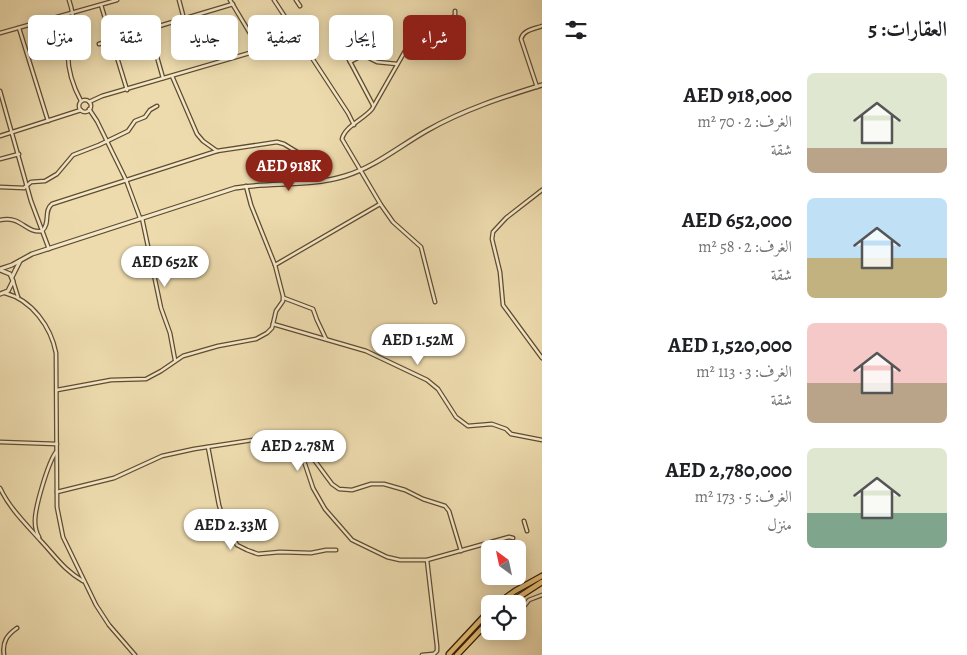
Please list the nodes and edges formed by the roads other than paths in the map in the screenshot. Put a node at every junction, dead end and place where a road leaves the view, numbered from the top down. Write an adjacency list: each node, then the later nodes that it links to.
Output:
1 (69, 0): 11 (street)
2 (117, 0): 8 (street)
3 (180, 0): 13 (street)
4 (230, 0): 7 (street)
5 (274, 0): 15 (street)
6 (296, 0): 9 (street)
7 (233, 4): 14 (street); 18 (street)
8 (101, 5): 11 (street); 12 (street)
9 (300, 6)
10 (455, 10): 25 (street)
11 (73, 13): 17 (street); 32 (street)
12 (104, 15)
13 (183, 15)
14 (197, 15)
15 (284, 15)
16 (542, 26): 29 (street)
17 (19, 28): 19 (street); 38 (street)
18 (248, 30)
19 (0, 34)
20 (248, 54): 26 (street)
21 (117, 60): 30 (street)
22 (158, 60): 27 (street)
23 (314, 60): 39 (street)
24 (350, 62): 25 (street); 34 (street)
25 (397, 64): 34 (street)
26 (172, 76): 27 (street); 43 (street)
27 (163, 78): 30 (street)
28 (542, 86): 29 (street)
29 (537, 87): 47 (street)
30 (127, 90): 33 (street)
31 (0, 91): 40 (street)
32 (81, 101): 33 (street); 37 (street)
33 (89, 102): 36 (street)
34 (374, 105): 39 (street)
35 (157, 106): 42 (street)
36 (90, 109): 37 (street); 42 (street)
37 (81, 110): 38 (street)
38 (48, 121): 40 (street)
39 (354, 125): 47 (street)
40 (13, 132): 41 (street); 44 (street)
41 (0, 136)
42 (106, 141): 48 (street); 49 (street)
43 (217, 151): 45 (street); 48 (street)
44 (19, 154): 46 (street); 49 (street)
45 (302, 155)
46 (0, 159)
47 (360, 171): 50 (street); 53 (street)
48 (126, 180): 54 (street); 56 (street)
49 (28, 185): 51 (street); 56 (street)
50 (246, 186): 54 (street); 59 (street)
51 (0, 187)
52 (542, 190): 69 (street)
53 (380, 204): 59 (street); 66 (street)
54 (141, 218): 57 (street); 70 (street)
55 (0, 220): 56 (street)
56 (42, 231): 57 (street)
57 (48, 249): 58 (street)
58 (20, 261): 60 (street); 61 (street)
59 (276, 265): 65 (street)
60 (0, 269): 61 (street)
61 (12, 279): 62 (street); 64 (street)
62 (5, 293): 63 (street); 64 (street)
63 (0, 294)
64 (19, 298): 71 (street)
65 (284, 298): 67 (street); 68 (street)
66 (435, 302)
67 (273, 324): 68 (street); 70 (street)
68 (326, 339): 72 (street)
69 (542, 358)
70 (175, 360): 71 (street)
71 (57, 390): 74 (street)
72 (542, 440)
73 (0, 442): 74 (street)
74 (57, 444): 76 (street)
75 (208, 447): 77 (street); 79 (street); 84 (street)
76 (57, 450): 79 (street); 83 (street)
77 (300, 450): 85 (street); 86 (street)
78 (0, 488): 83 (street)
79 (57, 492): 88 (street)
80 (524, 521): 81 (street)
81 (527, 531)
82 (513, 538): 85 (street)
83 (41, 541): 88 (street)
84 (336, 550)
85 (460, 551): 86 (street)
86 (427, 560): 97 (street)
87 (542, 576): 91 (highway)
88 (84, 581): 100 (street)
89 (542, 582): 92 (highway)
90 (542, 594): 93 (street)
91 (509, 595)
92 (522, 595)
93 (526, 604)
94 (481, 620): 98 (highway)
95 (17, 628): 99 (street)
96 (481, 629): 102 (highway)
97 (434, 654): 101 (street)
98 (450, 654)
99 (4, 655)
100 (136, 655)
101 (422, 655)
102 (456, 655)

